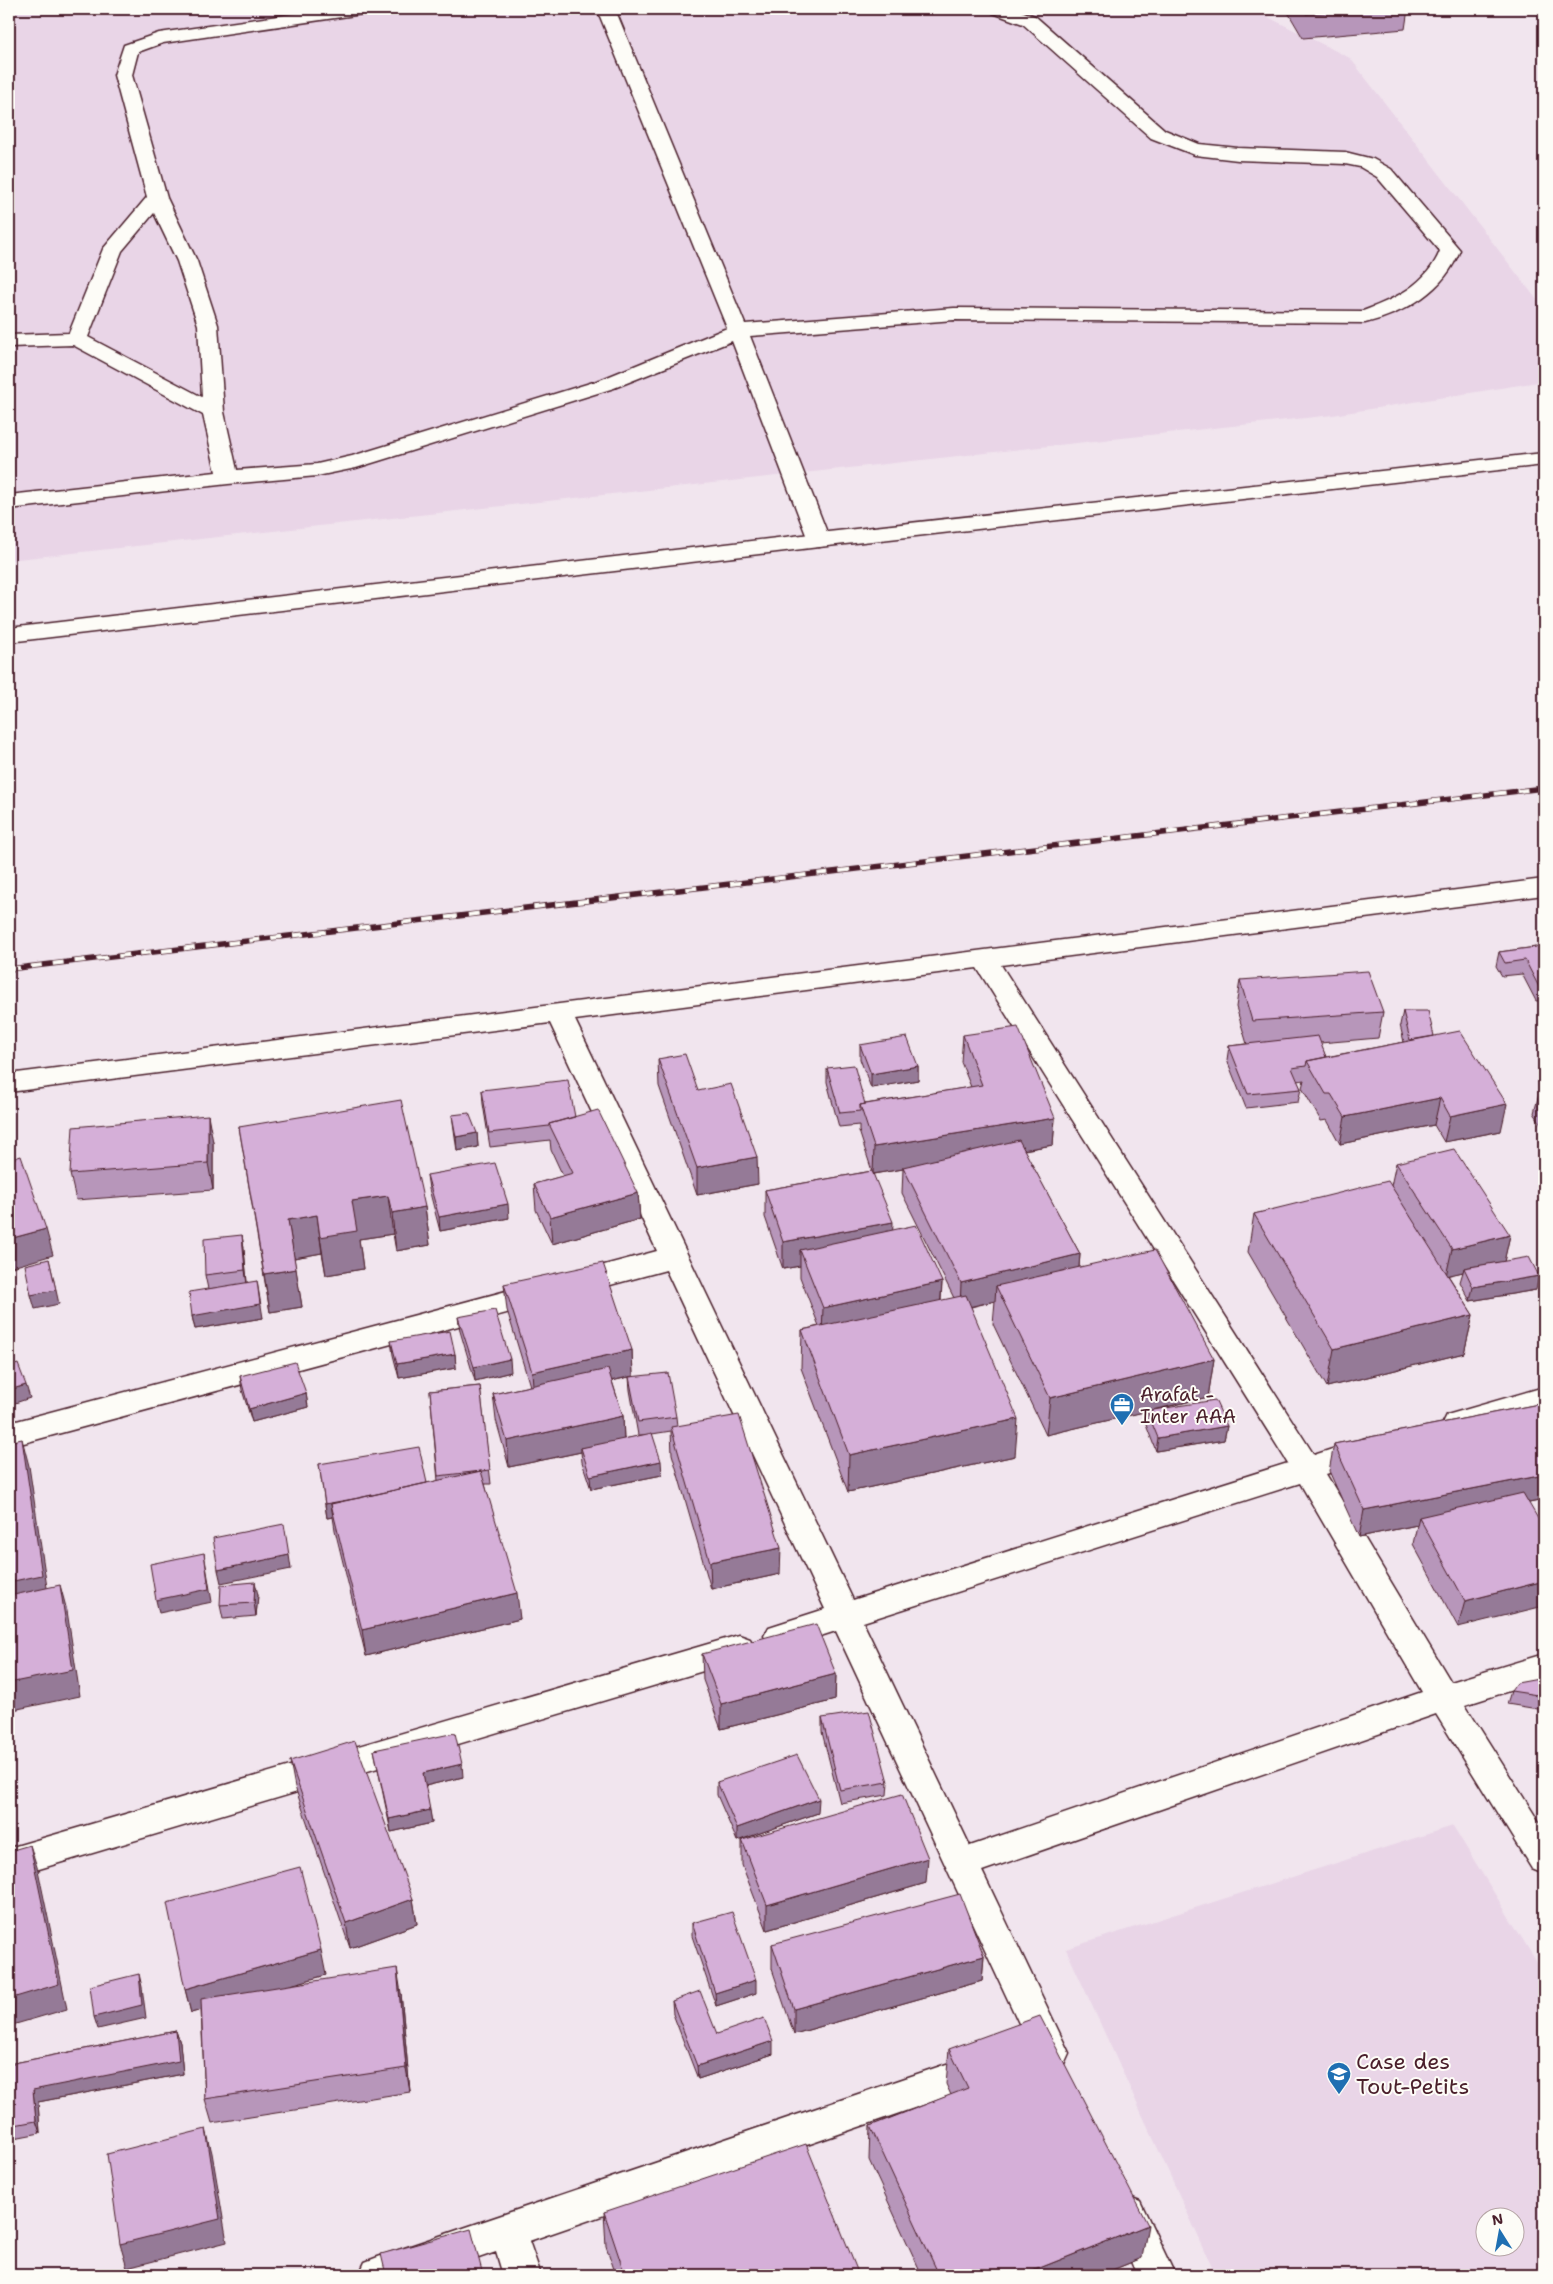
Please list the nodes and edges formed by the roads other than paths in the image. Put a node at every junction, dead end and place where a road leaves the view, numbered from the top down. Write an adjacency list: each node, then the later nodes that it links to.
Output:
1 (362, 9): 4 (main road)
2 (606, 9): 5 (main road)
3 (999, 9): 5 (main road)
4 (157, 198): 6 (main road); 8 (main road)
5 (738, 331): 10 (main road); 12 (main road)
6 (77, 339): 7 (main road); 8 (main road)
7 (9, 341)
8 (213, 412): 10 (main road)
9 (1544, 459): 12 (main road)
10 (228, 477): 11 (main road)
11 (9, 502)
12 (819, 540): 13 (main road)
13 (9, 635)
14 (1544, 886): 15 (main road)
15 (983, 958): 16 (main road); 23 (main road)
16 (559, 1013): 17 (main road); 18 (main road)
17 (9, 1083)
18 (674, 1257): 21 (main road); 24 (main road)
19 (1544, 1398): 20 (main road)
20 (1430, 1432)
21 (9, 1435)
22 (1392, 1442): 23 (main road)
23 (1306, 1467): 24 (main road); 26 (main road)
24 (845, 1617): 28 (main road); 29 (main road)
25 (1544, 1667): 26 (main road)
26 (1443, 1698): 27 (main road); 29 (main road)
27 (1544, 1859)
28 (9, 1862)
29 (962, 1863): 30 (main road)
30 (1026, 2053): 31 (main road); 33 (main road)
31 (1064, 2081)
32 (1115, 2187): 36 (main road)
33 (507, 2231): 34 (main road); 35 (main road)
34 (378, 2275)
35 (522, 2275)
36 (1156, 2275)

